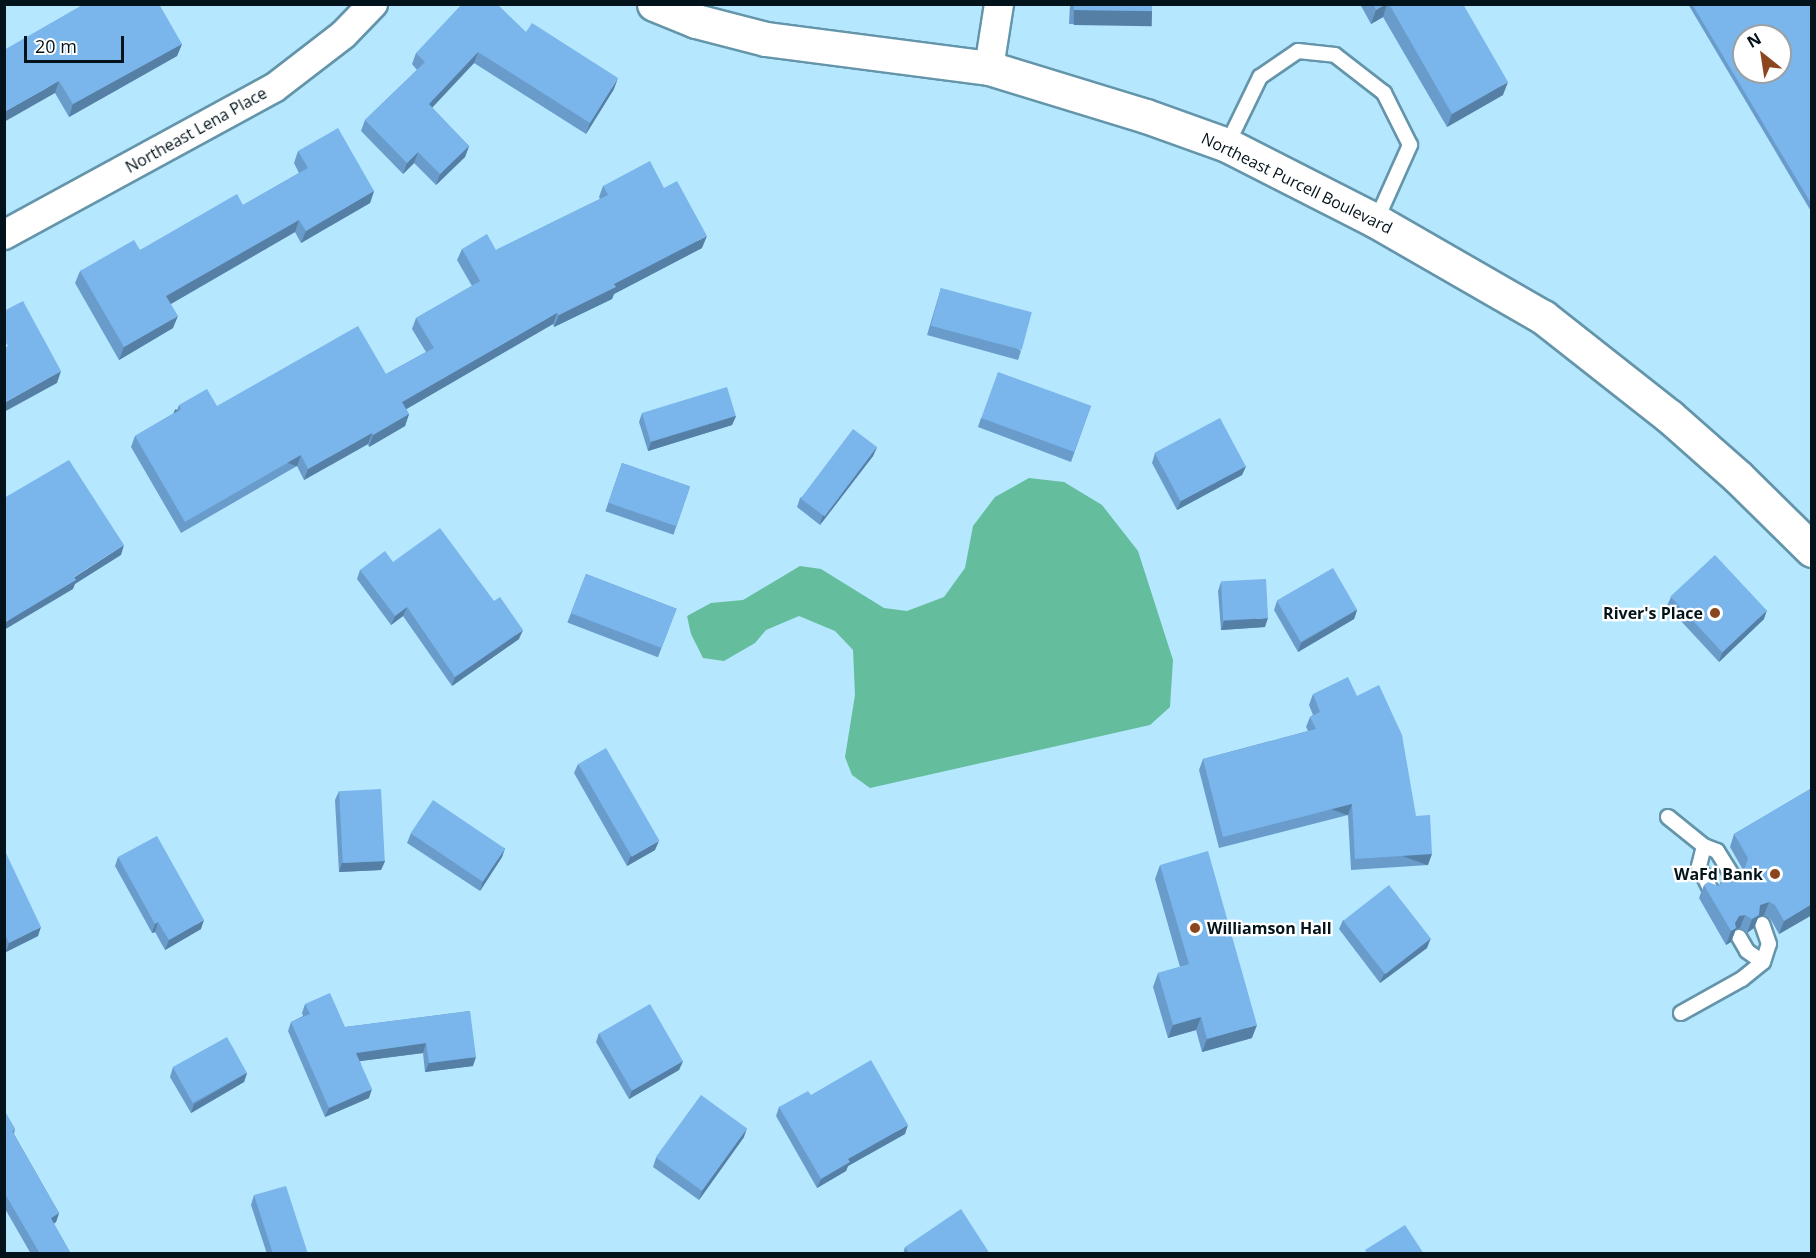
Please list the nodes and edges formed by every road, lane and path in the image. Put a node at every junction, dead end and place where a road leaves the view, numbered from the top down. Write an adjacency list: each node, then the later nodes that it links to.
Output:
1 (373, 4): 7 (street, Northeast Lena Place)
2 (654, 4): 4 (street, Northeast Purcell Boulevard)
3 (999, 4): 4 (street)
4 (988, 68): 5 (street, Northeast Purcell Boulevard)
5 (1227, 146): 6 (street, Northeast Purcell Boulevard); 6 (lane)
6 (1377, 220): 8 (street, Northeast Purcell Boulevard)
7 (4, 235)
8 (1812, 550)
9 (1668, 817): 10 (lane)
10 (1704, 846): 11 (lane); 12 (lane)
11 (1733, 877)
12 (1711, 891)
13 (1761, 924): 15 (lane)
14 (1739, 937): 15 (lane)
15 (1763, 962): 16 (lane)
16 (1681, 1013)

